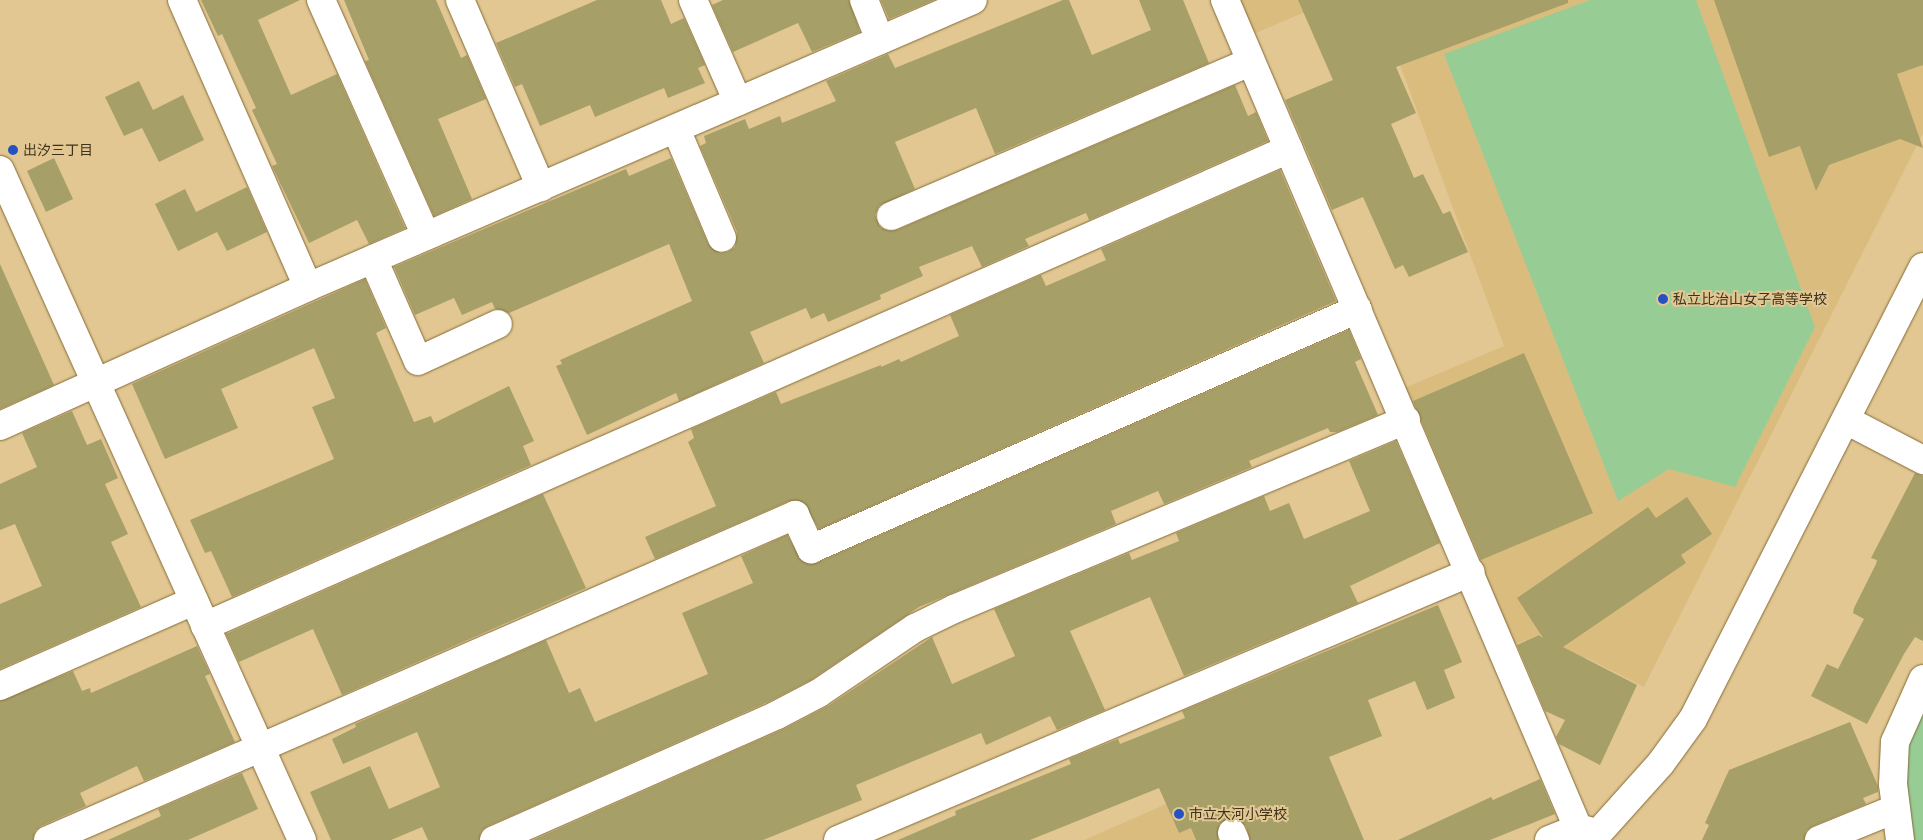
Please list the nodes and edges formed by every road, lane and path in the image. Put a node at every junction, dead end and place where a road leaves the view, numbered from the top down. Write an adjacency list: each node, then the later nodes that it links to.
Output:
1 (182, 0): 20 (street)
2 (322, 0): 16 (street)
3 (460, 0): 14 (street)
4 (694, 0): 10 (street)
5 (864, 0): 8 (street)
6 (973, 0): 8 (street)
7 (1225, 0): 9 (street)
8 (880, 40): 10 (street)
9 (1250, 62): 12 (street); 15 (street)
10 (738, 102): 11 (street)
11 (676, 129): 14 (street); 17 (street)
12 (1289, 149): 21 (street); 30 (street)
13 (0, 170): 23 (street)
14 (541, 187): 16 (street)
15 (892, 216)
16 (426, 236): 18 (street)
17 (722, 238)
18 (373, 259): 20 (street); 22 (street)
19 (1923, 267): 25 (street)
20 (308, 287): 23 (street)
21 (1358, 309): 24 (street); 33 (street)
22 (498, 324)
23 (95, 383): 26 (street); 29 (street)
24 (1406, 420): 28 (street); 38 (street)
25 (1846, 420): 27 (street); 35 (street)
26 (0, 426)
27 (1923, 460)
28 (1471, 572): 35 (street); 39 (street)
29 (194, 601): 30 (street); 32 (street)
30 (205, 626): 33 (street)
31 (1923, 679): 34 (street)
32 (0, 686)
33 (259, 747): 36 (street); 37 (street)
34 (1895, 809): 41 (street); 42 (street)
35 (1591, 835): 40 (street)
36 (48, 840)
37 (302, 840)
38 (494, 840)
39 (838, 840)
40 (1550, 840)
41 (1819, 840)
42 (1900, 840)

